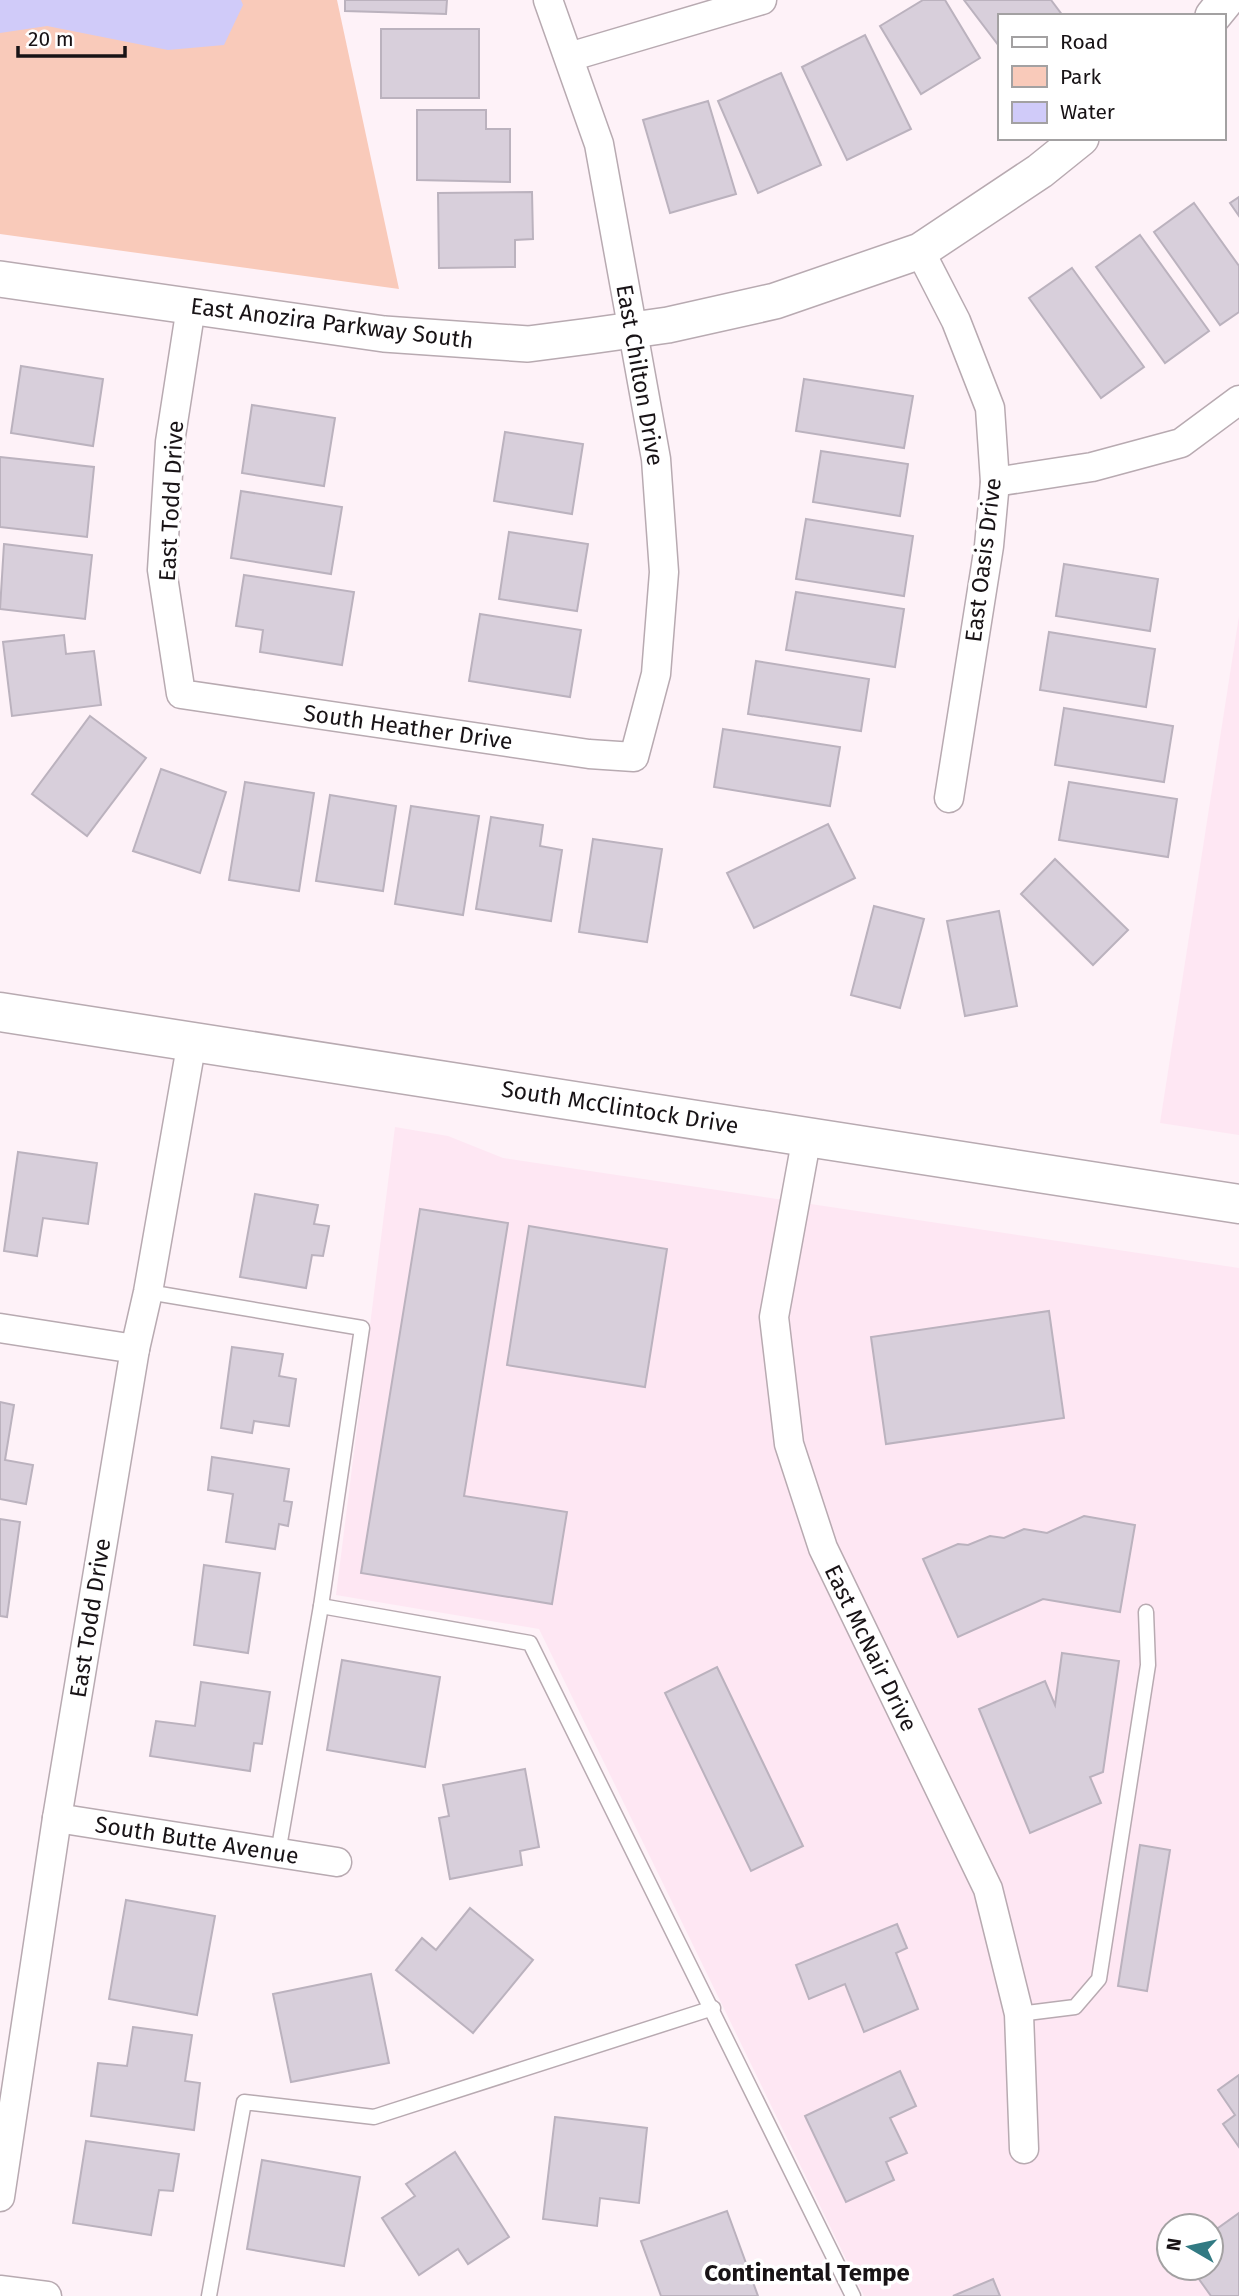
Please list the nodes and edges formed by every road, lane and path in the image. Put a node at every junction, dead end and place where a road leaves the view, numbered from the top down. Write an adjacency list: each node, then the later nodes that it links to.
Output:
1 (548, 0): 5 (street, East Chilton Drive)
2 (762, 0): 5 (street)
3 (1226, 0): 4 (street)
4 (1215, 14)
5 (569, 57): 10 (street, East Chilton Drive)
6 (1079, 140): 7 (street, East Anozira Parkway South)
7 (920, 251): 10 (street, East Anozira Parkway South); 12 (street, East Oasis Drive)
8 (0, 279): 9 (street, East Anozira Parkway South)
9 (191, 307): 10 (street, East Anozira Parkway South); 13 (street, East Todd Drive)
10 (633, 330): 14 (street, East Chilton Drive)
11 (1239, 400): 12 (street)
12 (995, 482): 15 (street, East Oasis Drive)
13 (181, 694): 14 (street, South Heather Drive)
14 (634, 757)
15 (949, 798)
16 (0, 1012): 17 (main road, South McClintock Drive)
17 (192, 1041): 18 (main road, South McClintock Drive); 20 (street, East Todd Drive)
18 (807, 1136): 19 (main road, South McClintock Drive); 29 (street, East McNair Drive)
19 (1239, 1204)
20 (148, 1292): 22 (street, East Todd Drive); 23 (lane)
21 (0, 1328): 22 (street)
22 (135, 1349): 25 (street, East Todd Drive)
23 (321, 1606): 26 (lane); 28 (lane)
24 (1146, 1612): 29 (lane)
25 (57, 1818): 26 (street, South Butte Avenue); 31 (street, East Todd Drive)
26 (278, 1853): 27 (street, South Butte Avenue)
27 (337, 1862)
28 (713, 2008): 34 (lane); 35 (lane)
29 (1019, 2014): 30 (street, East McNair Drive)
30 (1024, 2149)
31 (0, 2197)
32 (0, 2290): 33 (street)
33 (47, 2296)
34 (209, 2296)
35 (853, 2296)

